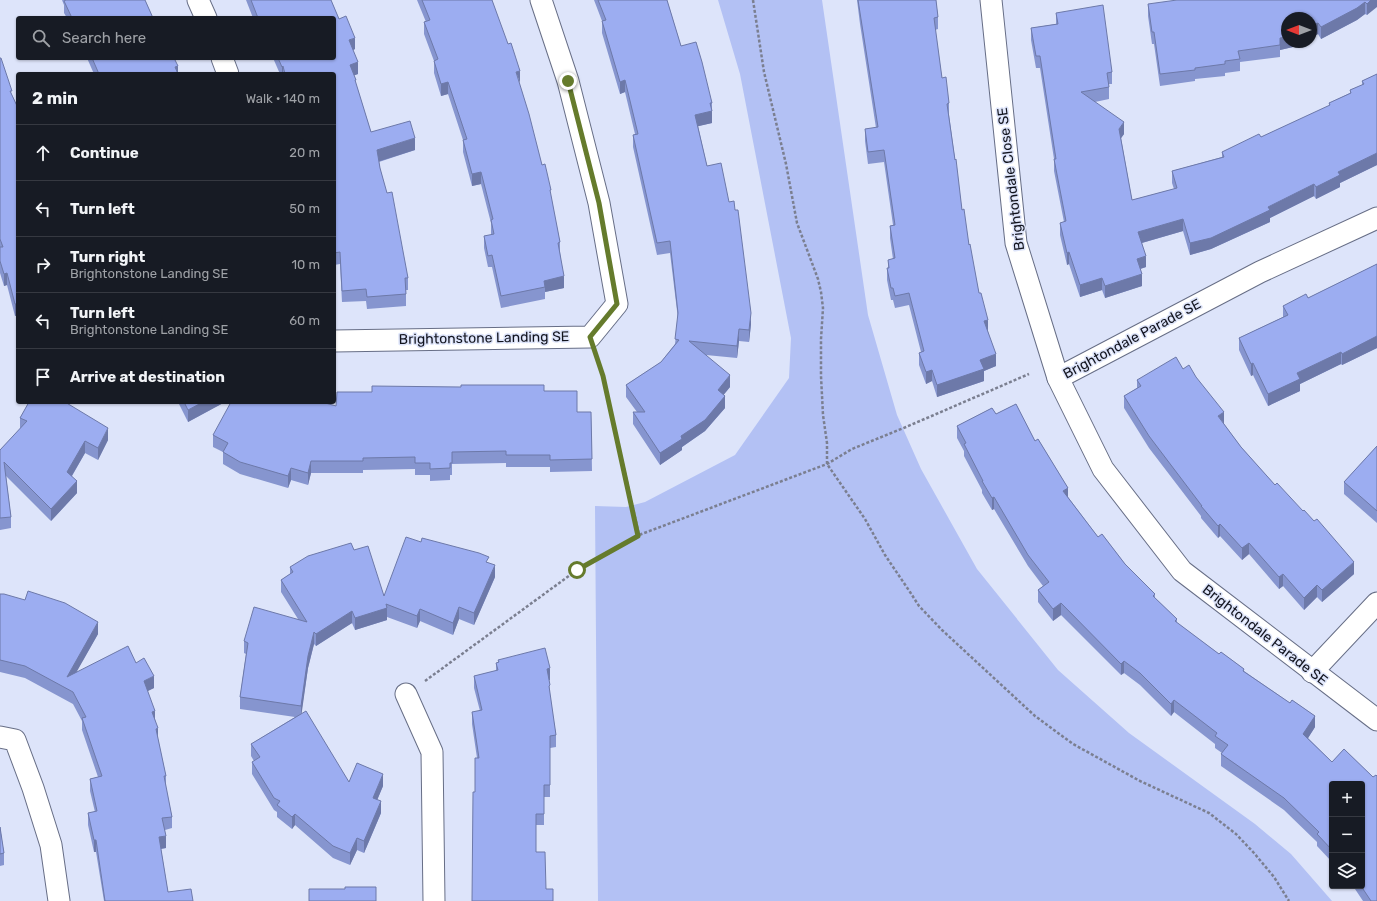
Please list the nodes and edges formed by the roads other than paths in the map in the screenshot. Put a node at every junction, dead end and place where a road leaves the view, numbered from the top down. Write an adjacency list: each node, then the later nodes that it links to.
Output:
1 (198, 0): 4 (street)
2 (541, 0): 8 (street, Brightonstone Landing SE)
3 (991, 0): 9 (street, Brightondale Close SE)
4 (205, 16)
5 (223, 60): 6 (street)
6 (227, 72)
7 (1377, 218): 9 (street, Brightondale Parade SE)
8 (336, 341)
9 (1058, 378): 11 (street, Brightondale Parade SE)
10 (1377, 603): 11 (street)
11 (1312, 672): 13 (street, Brightondale Parade SE)
12 (406, 694): 16 (street)
13 (1377, 720)
14 (0, 736): 15 (street)
15 (58, 901)
16 (434, 901)

